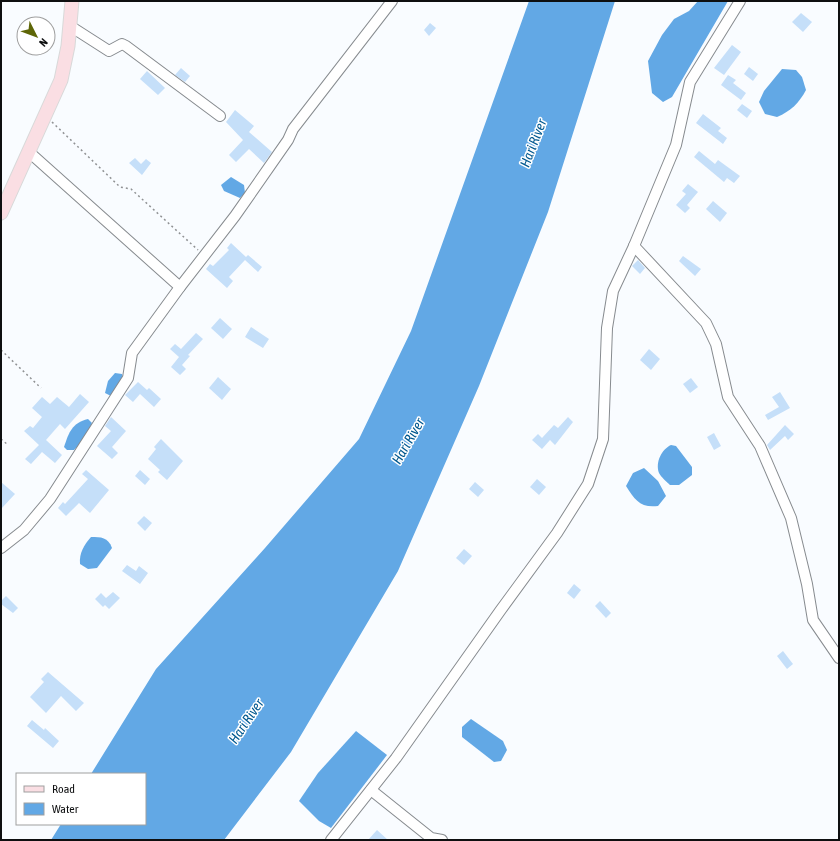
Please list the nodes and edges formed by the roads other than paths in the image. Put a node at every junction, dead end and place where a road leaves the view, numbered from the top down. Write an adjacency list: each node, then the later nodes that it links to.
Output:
1 (72, 1): 4 (main road)
2 (392, 1): 9 (street)
3 (740, 1): 8 (street)
4 (70, 26): 5 (street); 6 (main road)
5 (220, 116)
6 (29, 152): 7 (main road); 9 (street)
7 (1, 213)
8 (634, 246): 11 (street); 12 (street)
9 (180, 287): 10 (street)
10 (1, 548)
11 (839, 658)
12 (371, 790): 13 (street); 14 (street)
13 (331, 840)
14 (442, 840)

